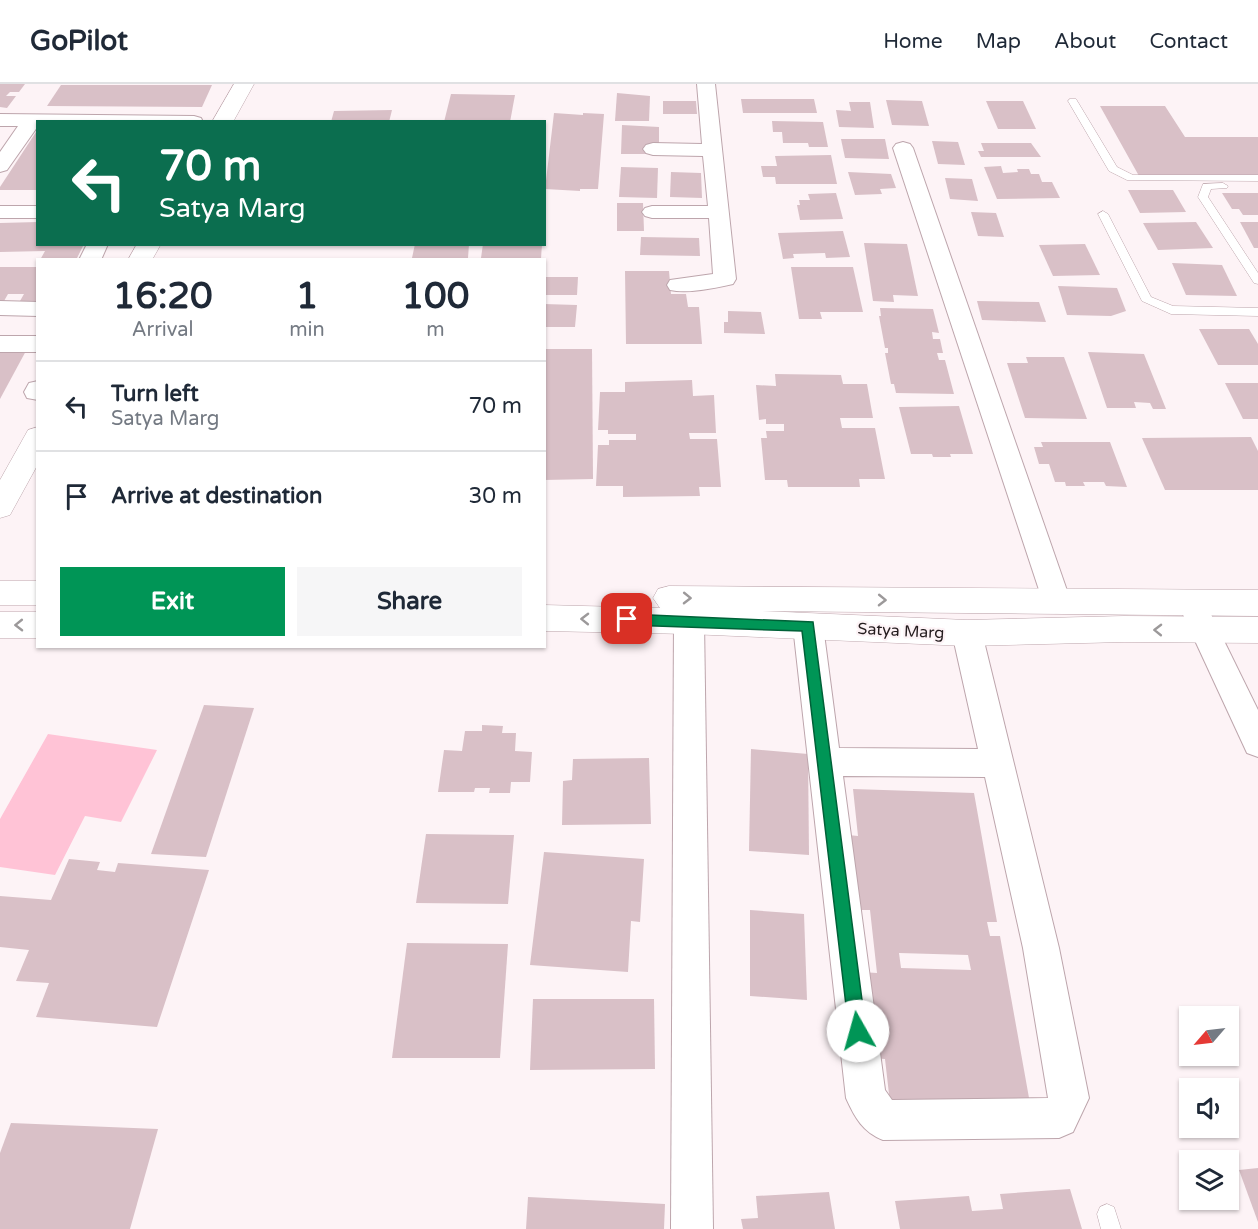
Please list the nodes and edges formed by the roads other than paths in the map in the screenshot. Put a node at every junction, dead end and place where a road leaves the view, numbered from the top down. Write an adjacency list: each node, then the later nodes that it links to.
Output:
1 (244, 84): 6 (main road)
2 (706, 84): 10 (street)
3 (1073, 101): 12 (lane)
4 (31, 120): 5 (street); 7 (street); 11 (street)
5 (36, 120)
6 (223, 120)
7 (1, 122)
8 (903, 148): 31 (street)
9 (653, 149): 10 (street)
10 (712, 150): 17 (street)
11 (0, 166)
12 (1258, 178)
13 (1258, 186): 19 (lane)
14 (0, 212): 15 (street)
15 (36, 212)
16 (652, 212): 17 (street)
17 (719, 212): 20 (street)
18 (1103, 214): 23 (lane)
19 (1258, 281)
20 (678, 285)
21 (0, 308): 22 (street)
22 (36, 309)
23 (1258, 312)
24 (0, 344): 25 (street)
25 (36, 344)
26 (36, 442): 27 (main road)
27 (0, 507)
28 (0, 593): 29 (main road)
29 (36, 593)
30 (546, 597): 31 (main road, Satya Marg, one-way to 31)
31 (1057, 602): 33 (main road, Satya Marg)
32 (1258, 603): 33 (main road, Satya Marg)
33 (1199, 617): 39 (main road, Satya Marg); 40 (main road, Satya Marg, one-way to 40); 41 (street)
34 (546, 618): 35 (main road, Satya Marg, one-way to 34)
35 (689, 621): 38 (main road, Satya Marg); 44 (street)
36 (0, 625): 37 (main road, one-way to 36)
37 (36, 625)
38 (808, 626): 40 (main road, Satya Marg); 42 (street)
39 (1258, 630)
40 (967, 633): 43 (street)
41 (1258, 743)
42 (825, 762): 43 (street); 43 (street)
43 (999, 763)
44 (692, 1229)

